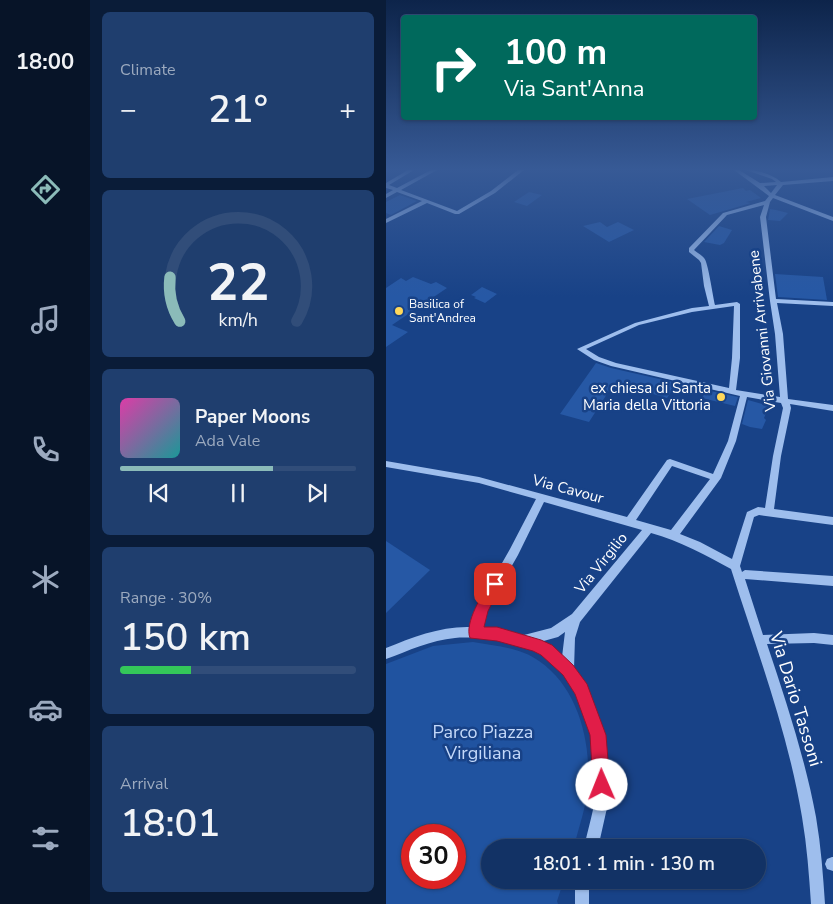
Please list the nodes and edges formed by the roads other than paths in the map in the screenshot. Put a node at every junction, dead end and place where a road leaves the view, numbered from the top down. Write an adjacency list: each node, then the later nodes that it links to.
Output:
1 (403, 212): 7 (street)
2 (730, 212): 5 (street)
3 (765, 212): 9 (street, Via Giovanni Arrivabene)
4 (811, 212): 8 (street)
5 (725, 214): 6 (street); 11 (street)
6 (739, 215)
7 (388, 219)
8 (833, 219)
9 (773, 301): 10 (street); 14 (street, Via Giovanni Arrivabene)
10 (833, 304)
11 (712, 306): 12 (street); 12 (street)
12 (732, 392): 13 (street)
13 (744, 395): 14 (street); 17 (street)
14 (784, 401): 15 (street); 19 (street, Via Giovanni Arrivabene)
15 (833, 408)
16 (386, 464): 18 (street, Via Cavour)
17 (716, 478): 21 (street); 23 (street)
18 (541, 498): 21 (street, Via Cavour); 28 (street)
19 (769, 512): 20 (street); 24 (street)
20 (833, 520)
21 (629, 522): 22 (street, Via Cavour)
22 (649, 528): 23 (street, Via Cavour); 27 (street, Via Virgilio)
23 (673, 535): 24 (street, Via Cavour)
24 (735, 566): 37 (street, Via Dario Tassoni)
25 (746, 575): 26 (street)
26 (833, 581)
27 (576, 618): 30 (street, Via Virgilio); 33 (street, Via Virgilio)
28 (475, 633): 30 (street); 32 (street)
29 (766, 638): 31 (street)
30 (524, 640): 33 (street)
31 (833, 640)
32 (386, 654)
33 (568, 670): 34 (street)
34 (593, 839)
35 (582, 889): 36 (street)
36 (582, 904)
37 (818, 904)

